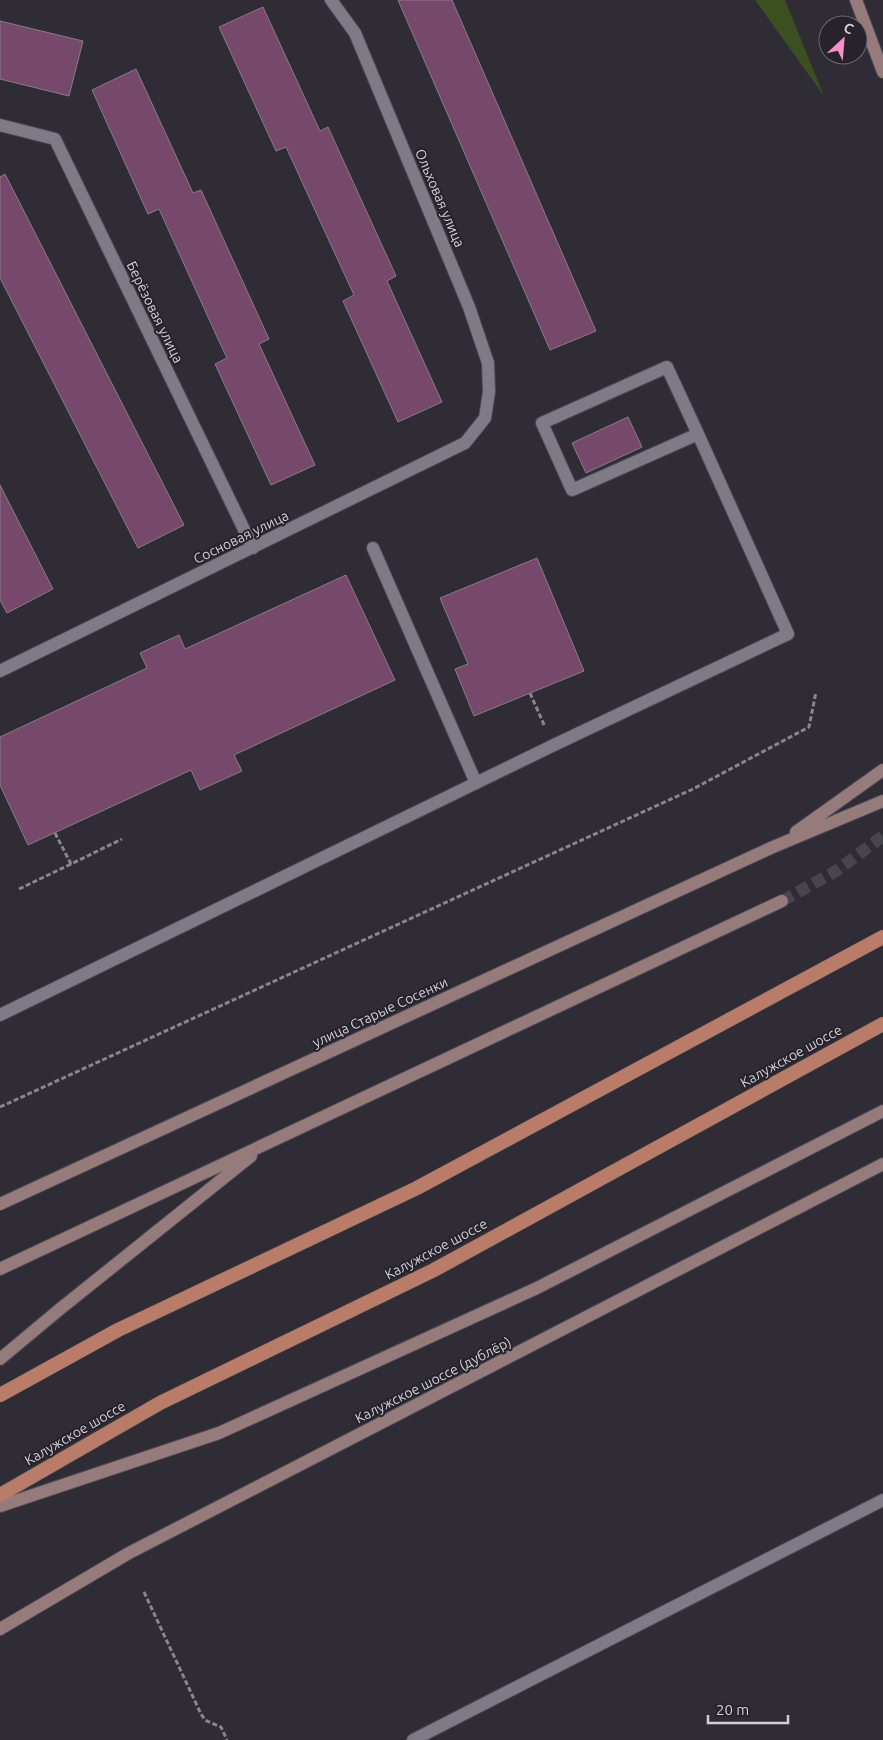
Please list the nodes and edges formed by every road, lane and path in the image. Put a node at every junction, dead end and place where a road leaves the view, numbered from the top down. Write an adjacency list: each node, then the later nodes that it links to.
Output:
1 (331, 0): 5 (street, Ольховая улица)
2 (856, 0): 3 (main road)
3 (883, 72)
4 (0, 124): 7 (street, Берёзовая улица)
5 (485, 418): 7 (street, Сосновая улица)
6 (698, 434): 6 (street); 12 (street)
7 (253, 548): 9 (street, Сосновая улица)
8 (373, 548): 14 (street)
9 (0, 671)
10 (816, 692): 25 (path)
11 (530, 693): 12 (path)
12 (554, 745): 14 (street)
13 (883, 770): 18 (main road)
14 (476, 783): 23 (street)
15 (883, 801): 18 (main road)
16 (55, 833): 19 (path)
17 (122, 839): 19 (path)
18 (773, 847): 29 (main road, улица Старые Сосенки)
19 (71, 864): 20 (path)
20 (19, 889)
21 (782, 901): 27 (main road)
22 (883, 937): 32 (highway)
23 (0, 1015)
24 (883, 1024): 33 (highway, Калужское шоссе)
25 (0, 1107)
26 (883, 1111): 35 (main road)
27 (269, 1142): 30 (main road); 31 (main road)
28 (883, 1164): 37 (main road, Калужское шоссе (дублёр))
29 (0, 1204)
30 (0, 1269)
31 (0, 1359)
32 (0, 1395)
33 (0, 1496)
34 (883, 1500): 39 (street)
35 (0, 1506)
36 (144, 1592): 38 (path)
37 (0, 1629)
38 (227, 1740)
39 (413, 1740)

